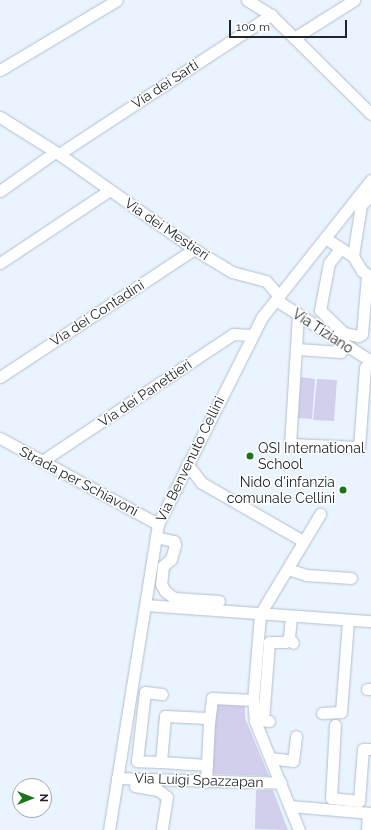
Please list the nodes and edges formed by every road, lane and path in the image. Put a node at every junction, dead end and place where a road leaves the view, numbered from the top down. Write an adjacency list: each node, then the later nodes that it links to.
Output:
1 (117, 0): 6 (street)
2 (247, 0): 4 (street)
3 (354, 0): 5 (street)
4 (271, 15): 5 (street); 9 (street, Via dei Sarti)
5 (294, 38): 7 (street)
6 (0, 70)
7 (371, 114)
8 (0, 117): 9 (street, Via dei Mestieri)
9 (57, 153): 11 (street, Via dei Mestieri); 12 (street, Via dei Sarti)
10 (369, 188): 13 (street, Via Benvenuto Cellini); 16 (street)
11 (110, 190): 14 (street, Via dei Mestieri); 17 (street)
12 (0, 192)
13 (325, 238): 15 (street); 19 (street, Via Benvenuto Cellini)
14 (194, 249): 19 (street, Via dei Mestieri); 26 (street, Via dei Contadini)
15 (340, 249): 16 (street); 18 (street)
16 (353, 256): 18 (street)
17 (0, 263)
18 (369, 276)
19 (278, 298): 20 (street, Via Tiziano); 21 (street, Via Benvenuto Cellini)
20 (298, 314): 22 (street); 25 (street, Via Tiziano)
21 (251, 335): 28 (street, Via dei Panettieri); 29 (street, Via Benvenuto Cellini)
22 (297, 349): 23 (street); 25 (street)
23 (342, 352)
24 (371, 358): 25 (street)
25 (369, 363)
26 (0, 377)
27 (0, 438): 28 (street, Strada per Schiavoni)
28 (42, 461): 31 (street, Strada per Schiavoni)
29 (187, 464): 31 (street, Via Benvenuto Cellini); 33 (street)
30 (320, 514): 34 (street)
31 (158, 524): 32 (street, Via Benvenuto Cellini)
32 (156, 537): 36 (street); 37 (street, Via Benvenuto Cellini)
33 (298, 538)
34 (288, 569): 35 (street); 38 (street)
35 (351, 578)
36 (219, 601)
37 (146, 606): 38 (street); 53 (street, Via Benvenuto Cellini)
38 (260, 614): 39 (street); 43 (street)
39 (291, 618): 40 (street); 45 (street)
40 (348, 620): 41 (street); 44 (street)
41 (371, 621)
42 (162, 694): 51 (street)
43 (253, 700): 46 (street); 50 (street)
44 (322, 713)
45 (269, 721)
46 (209, 723): 51 (street); 52 (street)
47 (336, 725): 49 (street)
48 (296, 736): 50 (street)
49 (371, 749)
50 (271, 758): 55 (street)
51 (161, 762): 52 (street)
52 (207, 765): 54 (street)
53 (117, 778): 54 (street, Via Luigi Spazzapan); 59 (street, Via Benvenuto Cellini)
54 (206, 782): 55 (street, Via Luigi Spazzapan)
55 (281, 783): 57 (street)
56 (135, 786): 60 (street)
57 (290, 806): 58 (street); 61 (street)
58 (370, 813): 62 (street)
59 (109, 830)
60 (162, 830)
61 (300, 830)
62 (367, 830)

